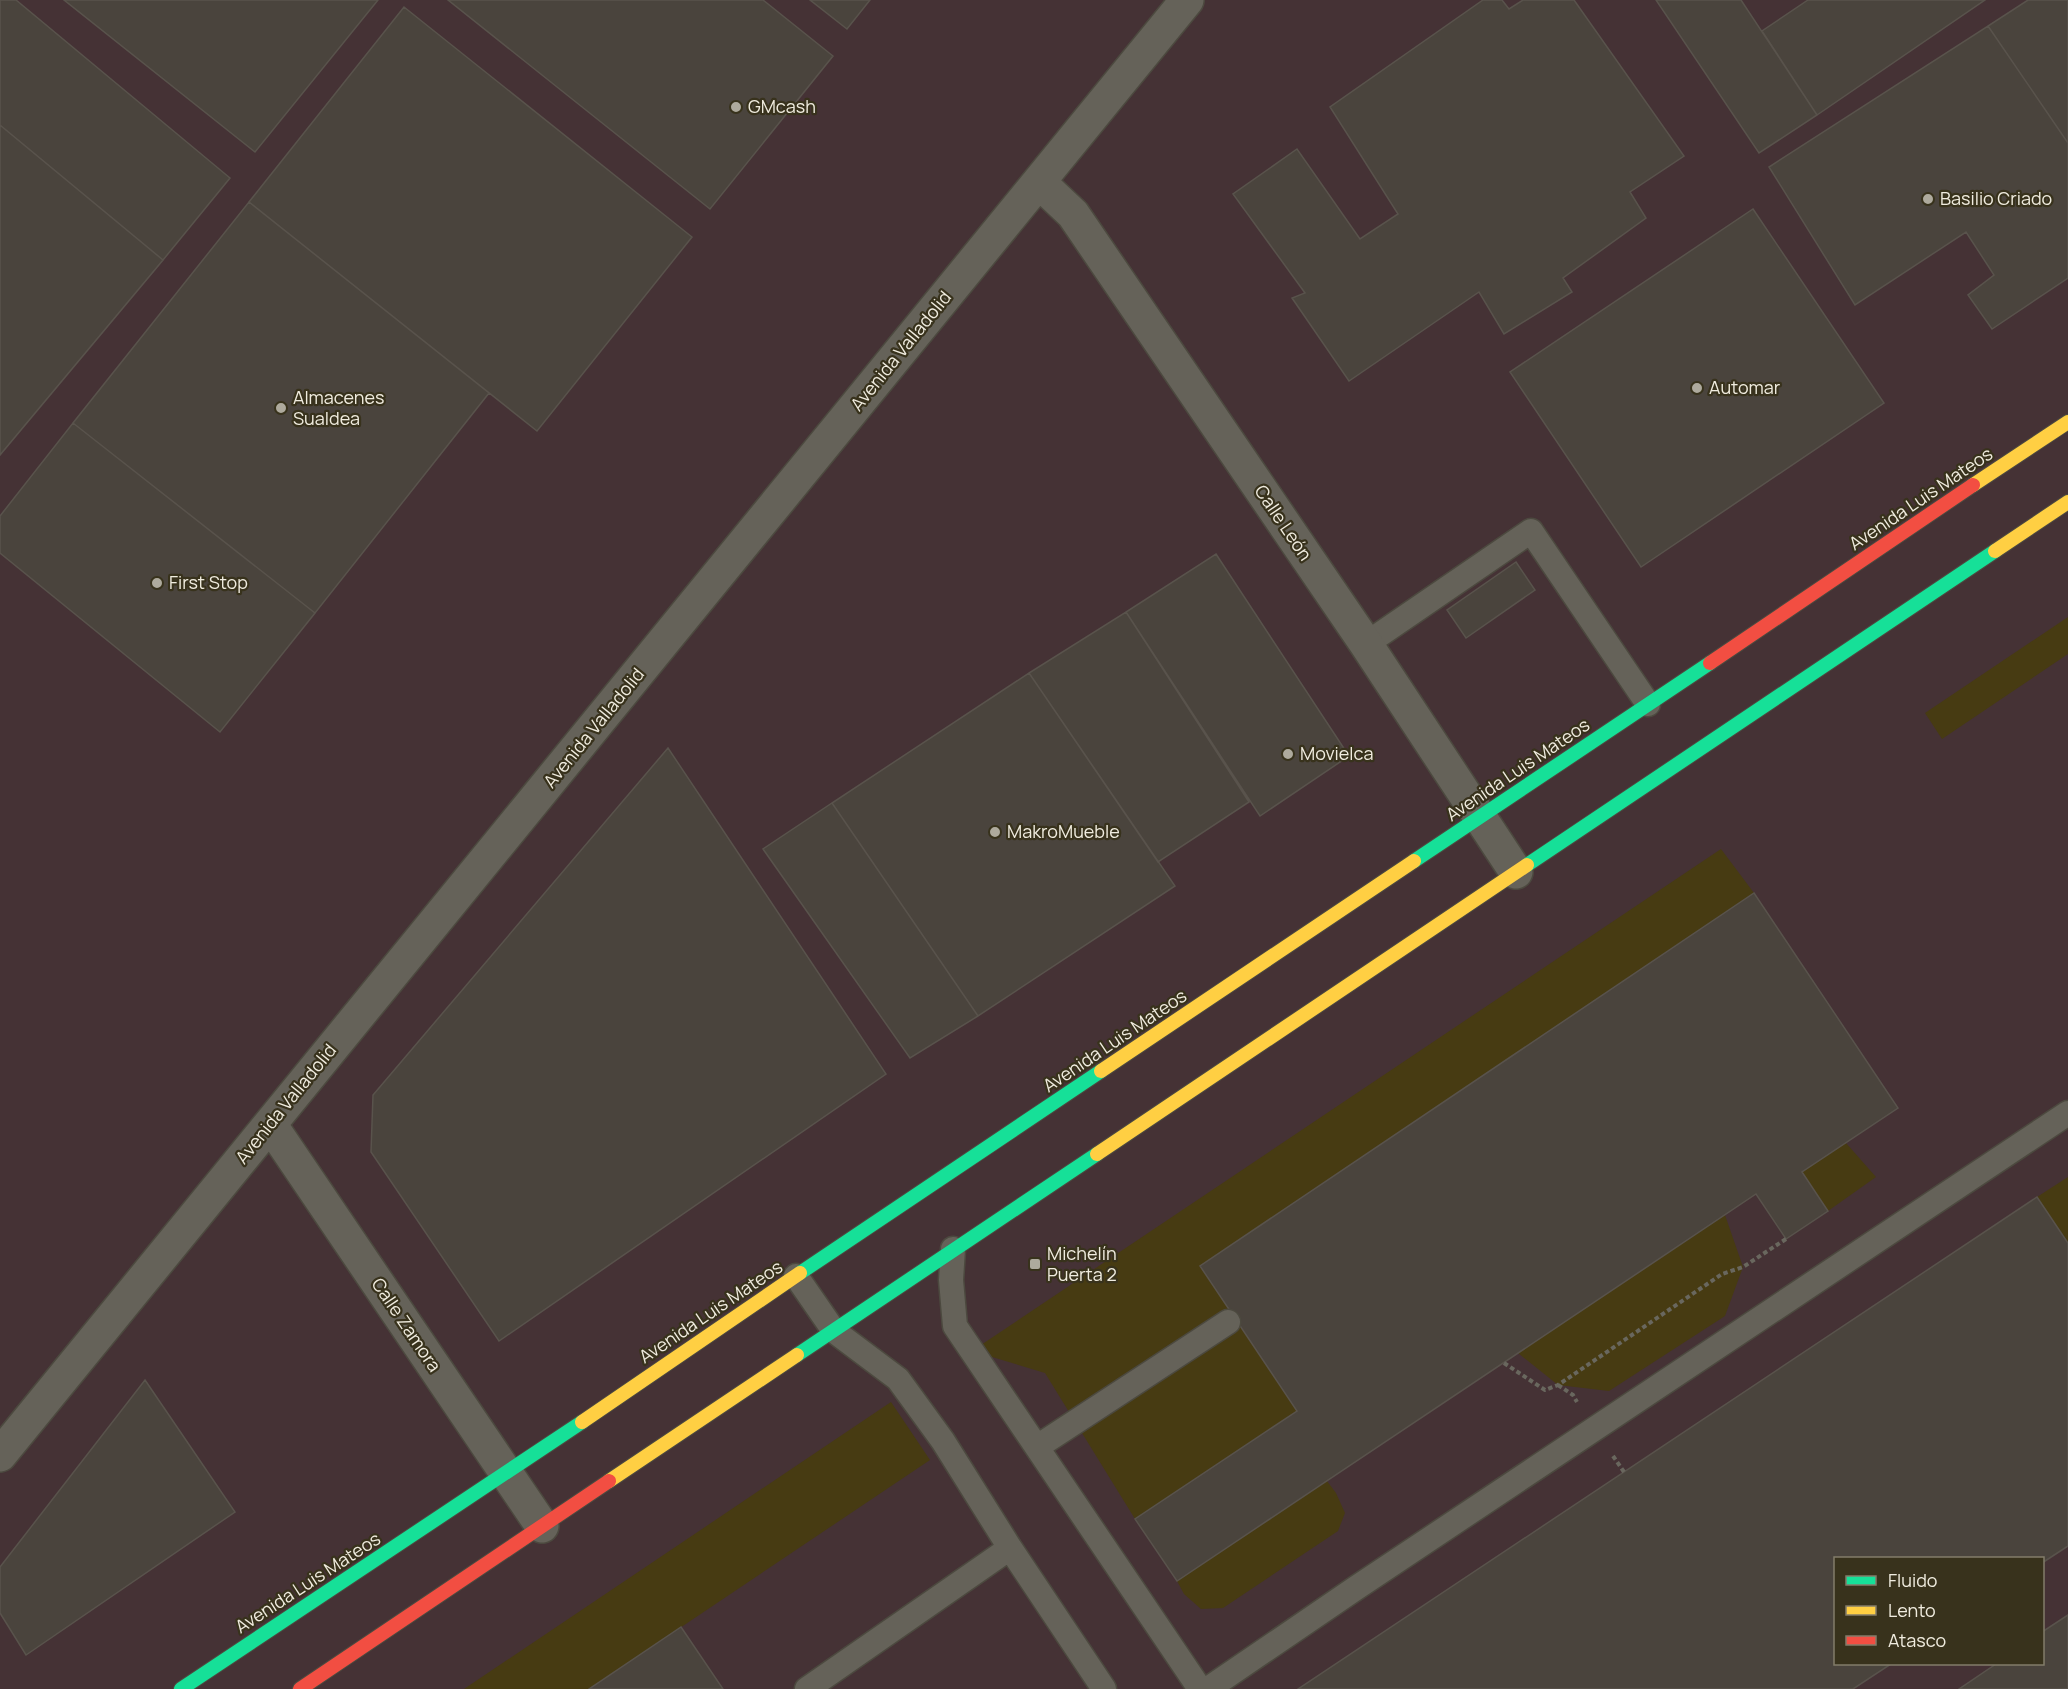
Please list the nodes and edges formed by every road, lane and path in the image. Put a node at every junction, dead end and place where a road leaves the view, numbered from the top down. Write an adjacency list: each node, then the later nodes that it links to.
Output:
1 (1187, 0): 2 (street, Avenida Valladolid)
2 (1039, 182): 5 (street, Calle León); 10 (street, Avenida Valladolid)
3 (2068, 422): 6 (highway, Avenida Luis Mateos)
4 (2068, 502): 8 (highway)
5 (1366, 644): 6 (lane); 7 (street, Calle León)
6 (1648, 704): 7 (highway, Avenida Luis Mateos)
7 (1480, 818): 8 (street, Calle León); 13 (highway, Avenida Luis Mateos)
8 (1516, 872): 12 (highway)
9 (2068, 1113): 27 (lane)
10 (270, 1124): 18 (street, Avenida Valladolid); 19 (street, Calle Zamora)
11 (1786, 1239): 16 (path)
12 (953, 1249): 15 (highway); 17 (lane)
13 (796, 1276): 15 (lane); 19 (highway, Avenida Luis Mateos)
14 (1228, 1322): 17 (lane)
15 (834, 1331): 20 (highway); 21 (lane)
16 (1504, 1363)
17 (1037, 1448): 26 (lane)
18 (0, 1455)
19 (506, 1474): 20 (street, Calle Zamora); 22 (highway, Avenida Luis Mateos)
20 (542, 1526): 23 (highway)
21 (1010, 1548): 24 (lane); 25 (lane)
22 (181, 1689)
23 (300, 1689)
24 (807, 1689)
25 (1104, 1689)
26 (1200, 1689)
27 (1208, 1689)

